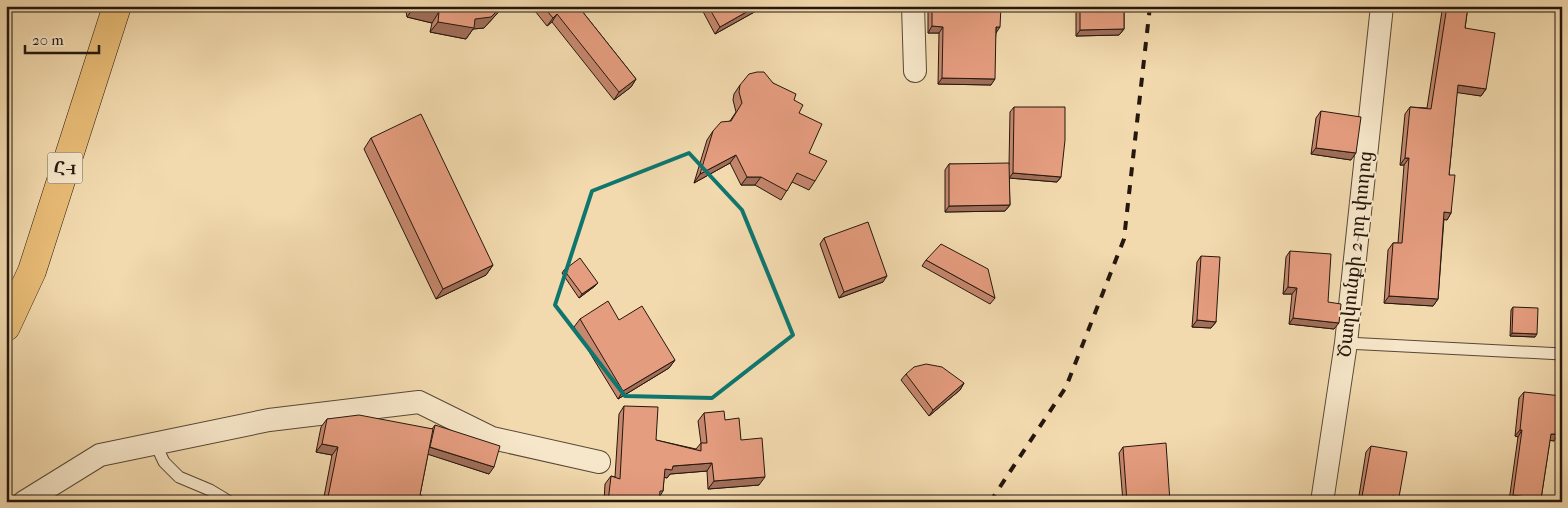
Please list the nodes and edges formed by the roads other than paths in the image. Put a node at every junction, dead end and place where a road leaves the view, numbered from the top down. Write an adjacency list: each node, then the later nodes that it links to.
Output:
1 (117, 6): 5 (main road, Հ-1)
2 (913, 6): 4 (street)
3 (1382, 6): 6 (street, Ծաղկունքի 2-րդ փողոց)
4 (915, 71)
5 (6, 327)
6 (1346, 343): 7 (lane); 12 (street, Ծաղկունքի 2-րդ փողոց)
7 (1562, 354)
8 (155, 443): 9 (street); 10 (street); 11 (lane)
9 (599, 462)
10 (24, 502)
11 (230, 502)
12 (1322, 502)

